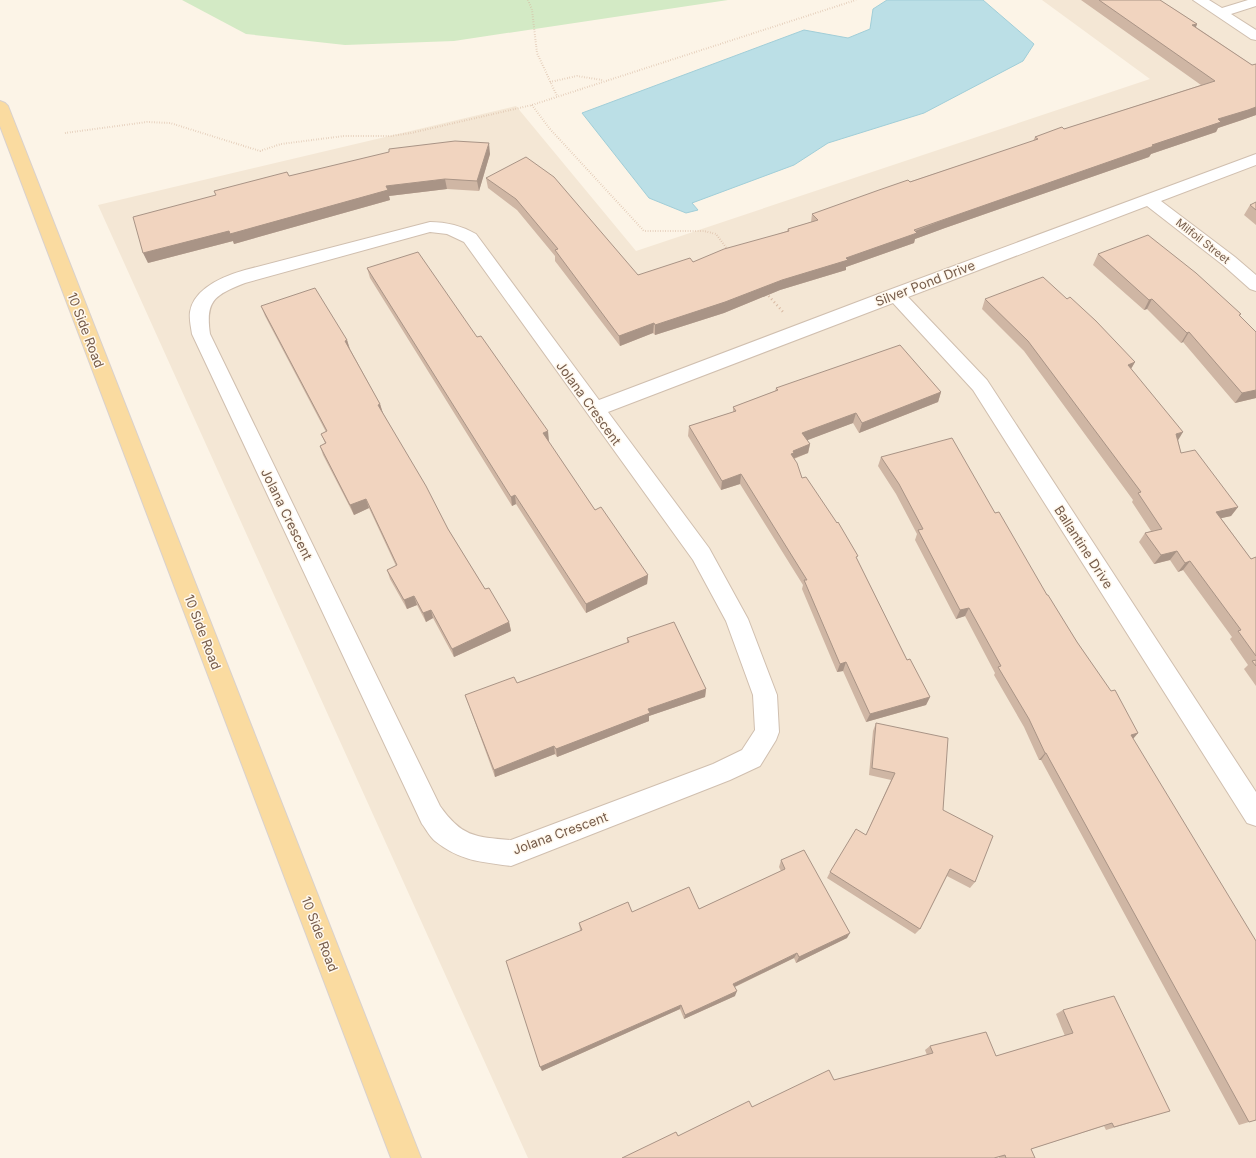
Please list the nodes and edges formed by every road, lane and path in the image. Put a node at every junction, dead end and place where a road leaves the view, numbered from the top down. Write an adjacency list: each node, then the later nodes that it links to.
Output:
1 (528, 0): 8 (path)
2 (856, 0): 7 (path)
3 (1200, 0): 5 (street)
4 (1256, 2): 5 (street)
5 (1220, 13): 6 (street)
6 (1256, 36)
7 (604, 80): 8 (path); 9 (path)
8 (550, 82): 9 (path)
9 (557, 96): 10 (path)
10 (532, 105): 12 (path); 15 (path)
11 (0, 106): 22 (main road, 10 Side Road)
12 (65, 133)
13 (1256, 159): 14 (street, Silver Pond Drive)
14 (1148, 199): 16 (street, Milfoil Street); 18 (street, Silver Pond Drive)
15 (730, 252)
16 (1256, 285)
17 (761, 287): 19 (path)
18 (894, 294): 20 (street, Silver Pond Drive); 21 (street, Ballantine Drive)
19 (787, 317)
20 (594, 409): 20 (street, Jolana Crescent)
21 (1256, 814)
22 (406, 1158)

